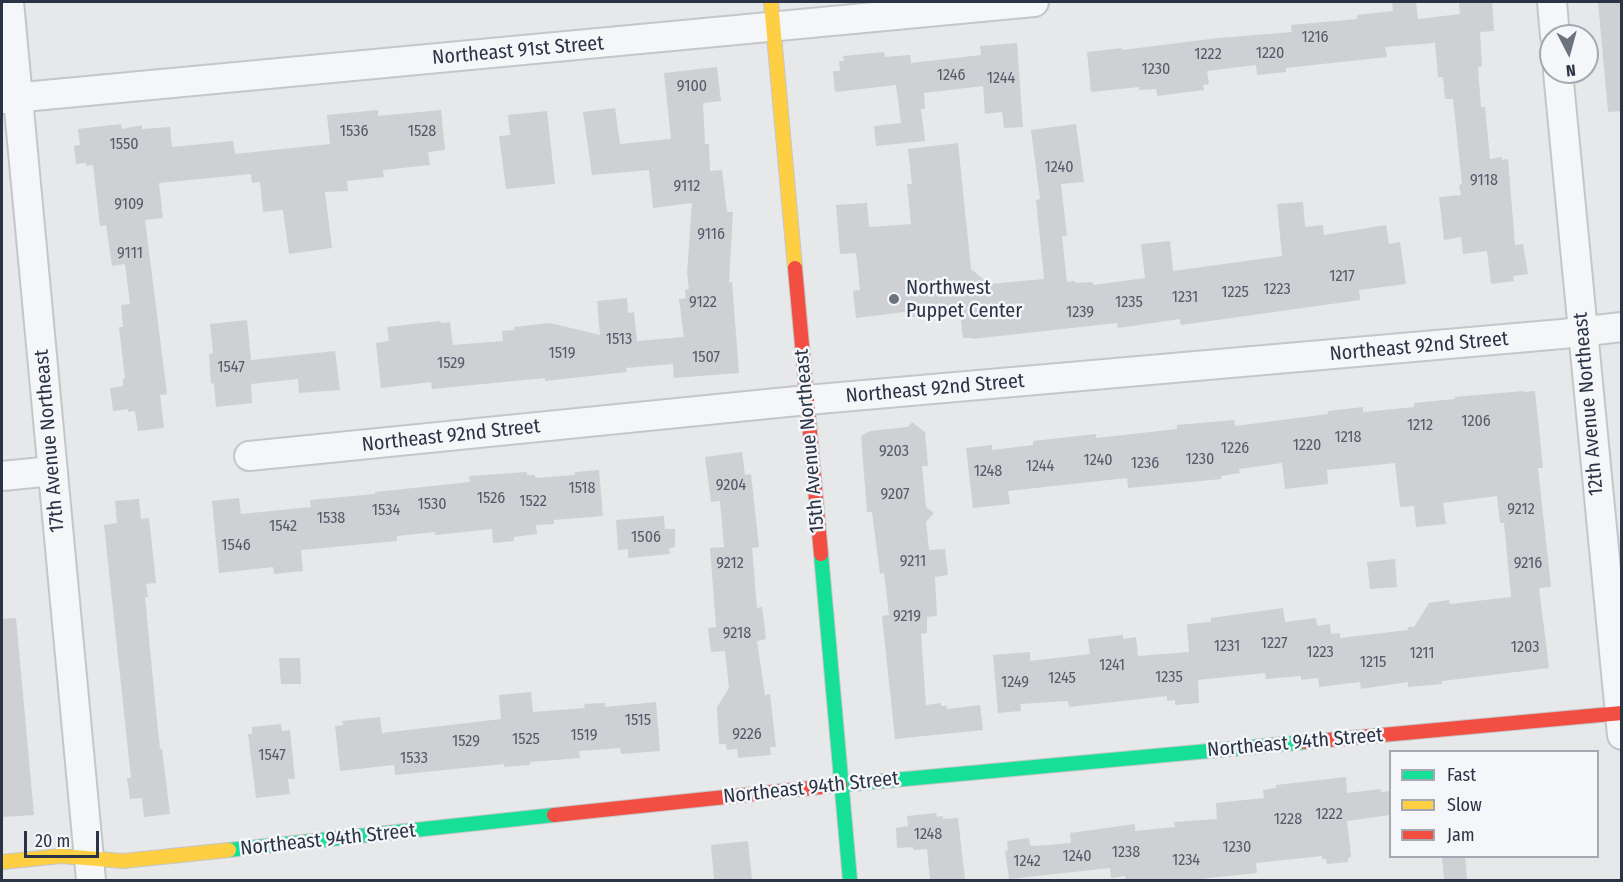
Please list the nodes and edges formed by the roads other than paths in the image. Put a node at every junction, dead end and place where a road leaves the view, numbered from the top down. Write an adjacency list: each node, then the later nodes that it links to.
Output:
1 (9, 2): 7 (street, 17th Avenue Northeast)
2 (1034, 2): 4 (street, Northeast 91st Street)
3 (1552, 2): 5 (street)
4 (772, 14): 7 (street, Northeast 91st Street); 10 (street, 15th Avenue Northeast)
5 (1554, 24)
6 (1559, 84): 9 (street, 12th Avenue Northeast)
7 (9, 98): 12 (street, 17th Avenue Northeast)
8 (1622, 327): 9 (street, Northeast 92nd Street)
9 (1582, 331): 10 (street, Northeast 92nd Street); 14 (street, 12th Avenue Northeast)
10 (807, 400): 11 (street, Northeast 92nd Street); 15 (street, 15th Avenue Northeast)
11 (249, 456)
12 (53, 471): 13 (street); 17 (street, 17th Avenue Northeast)
13 (2, 476)
14 (1621, 720): 15 (street, Northeast 94th Street)
15 (842, 785): 17 (street, Northeast 94th Street); 18 (street, 15th Avenue Northeast)
16 (2, 862): 17 (street, Northeast 94th Street)
17 (89, 870)
18 (850, 880)

